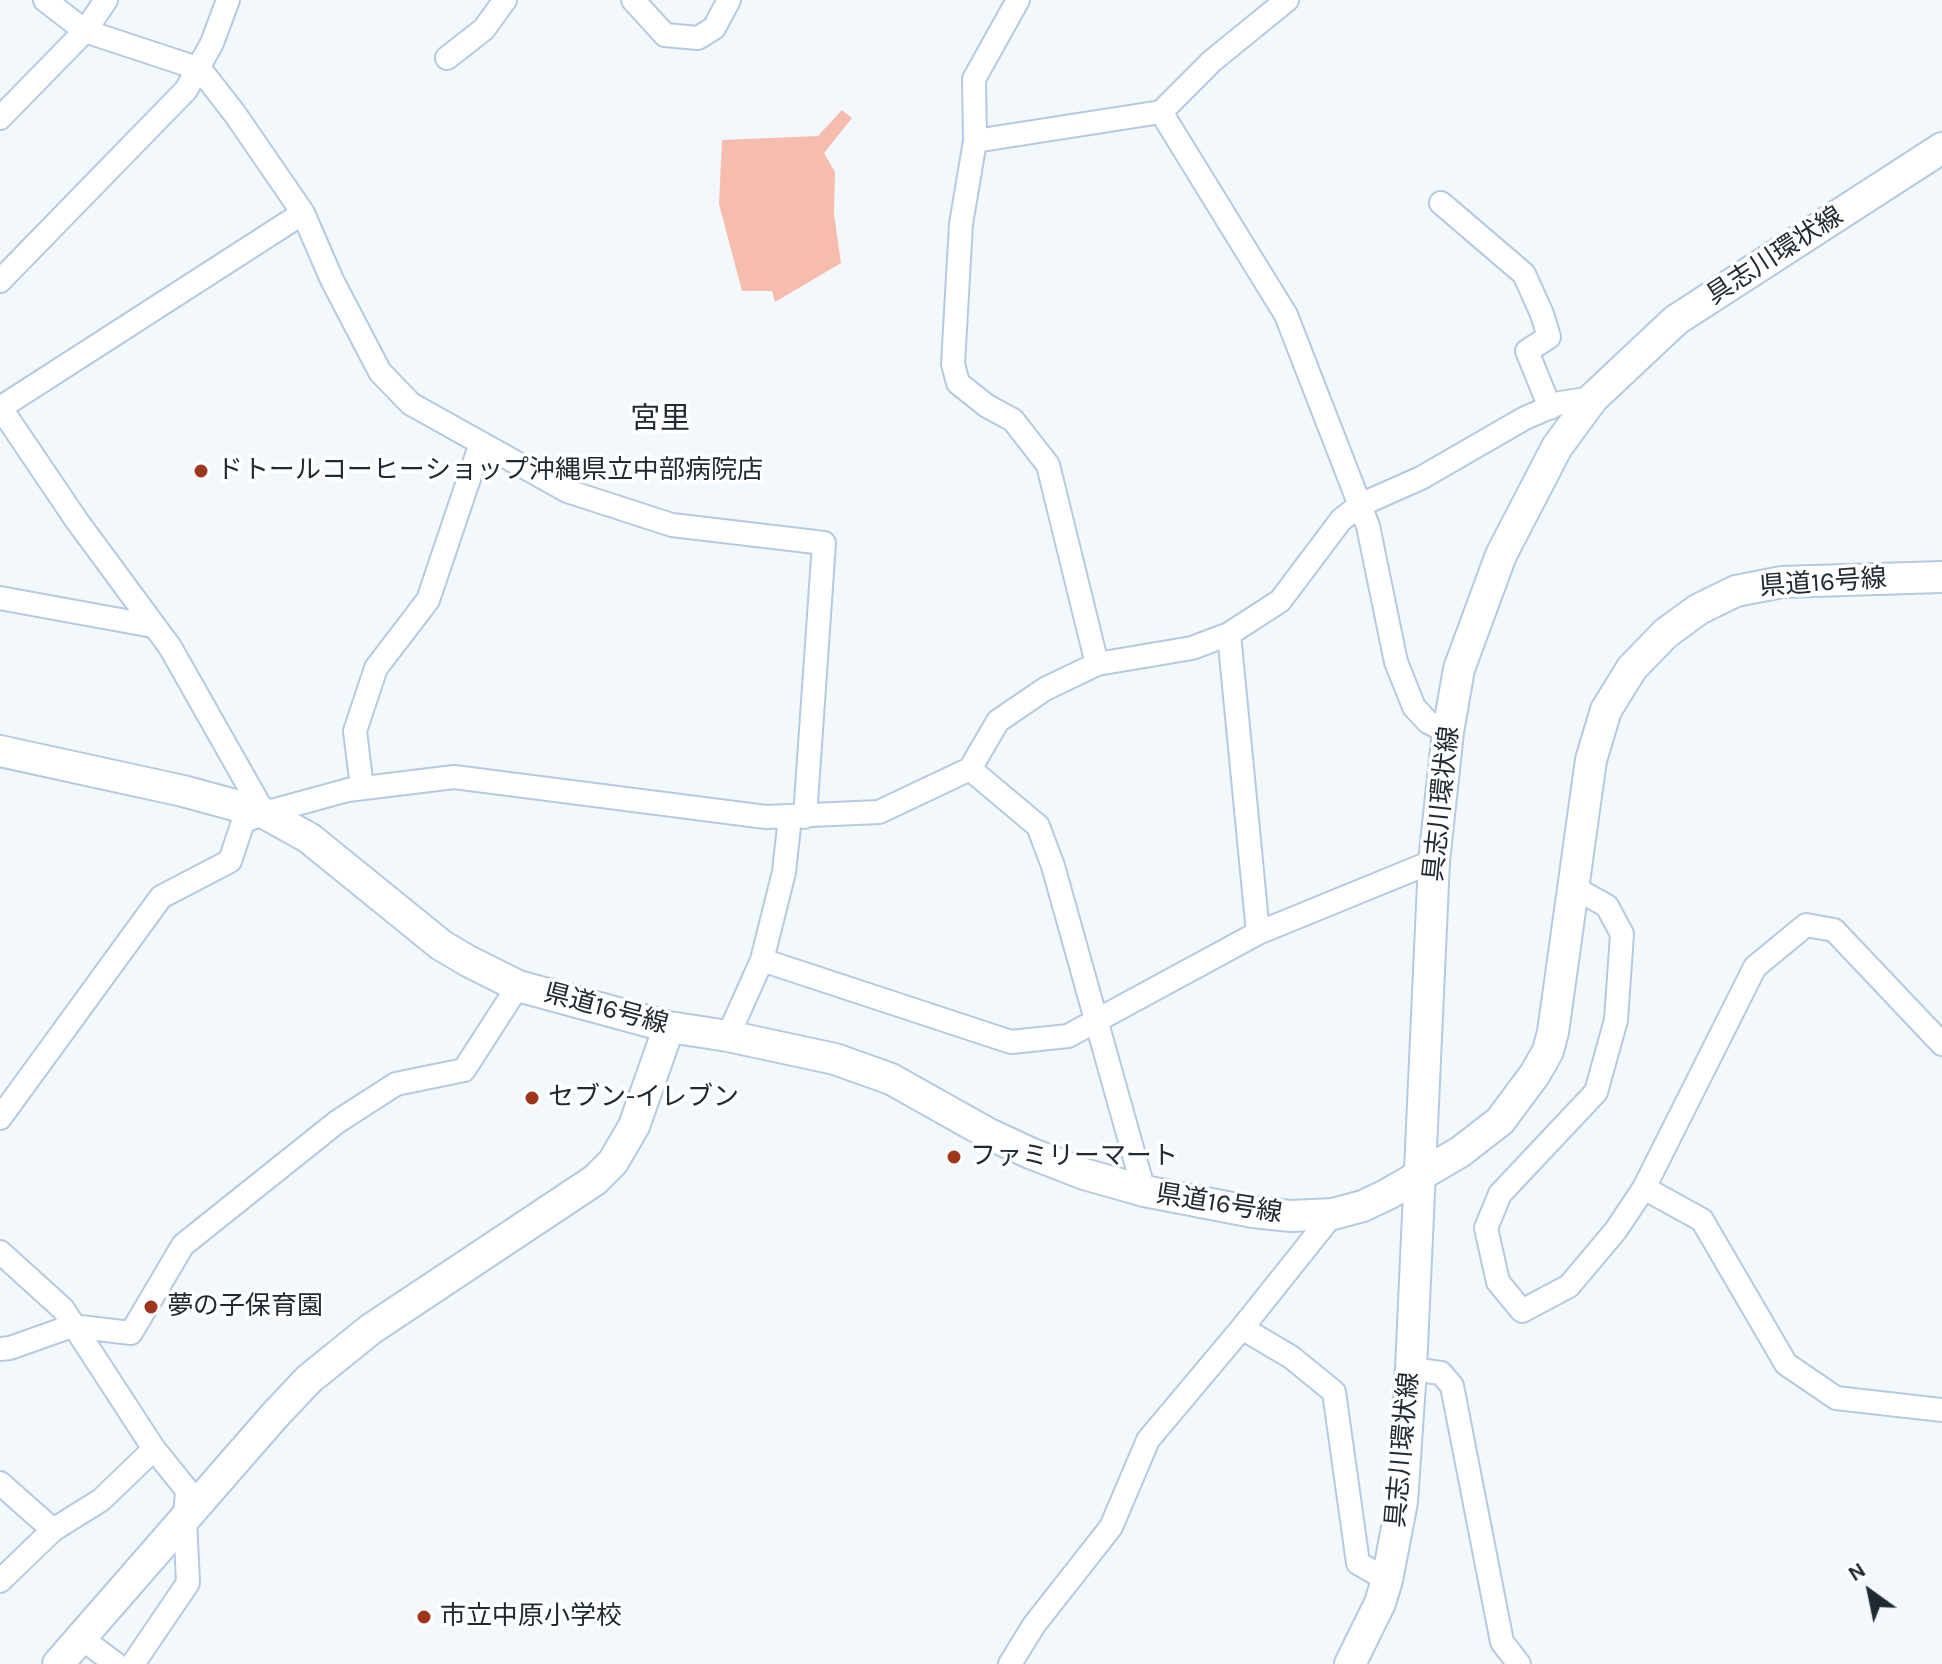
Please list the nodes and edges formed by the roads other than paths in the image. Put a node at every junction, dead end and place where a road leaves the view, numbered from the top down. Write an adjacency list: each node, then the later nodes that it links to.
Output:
1 (45, 0): 9 (street)
2 (106, 0): 9 (street)
3 (228, 0): 11 (street)
4 (505, 0): 10 (street)
5 (633, 0): 6 (street)
6 (729, 0)
7 (1018, 0): 14 (street)
8 (1287, 0): 12 (street)
9 (85, 31): 11 (street); 13 (street)
10 (447, 58)
11 (200, 69): 17 (street); 18 (street)
12 (1161, 112): 14 (street); 23 (street)
13 (0, 118)
14 (975, 141): 28 (street)
15 (1942, 148): 19 (main road, 具志川環状線)
16 (1441, 203): 21 (street)
17 (303, 213): 20 (street); 22 (street)
18 (0, 281)
19 (1593, 398): 21 (street); 29 (main road, 具志川環状線)
20 (0, 408): 26 (street)
21 (1550, 408): 23 (street)
22 (481, 443): 32 (street); 34 (street)
23 (1360, 505): 27 (street); 29 (street)
24 (1935, 571): 36 (main road, 県道16号線)
25 (0, 598): 26 (street)
26 (153, 626): 33 (street)
27 (1229, 634): 28 (street); 37 (street)
28 (1097, 664): 31 (street)
29 (1448, 732): 35 (main road, 具志川環状線)
30 (0, 751): 33 (main road, 県道16号線)
31 (970, 769): 34 (street); 40 (street)
32 (362, 788): 33 (street); 34 (street)
33 (264, 813): 39 (main road, 県道16号線); 44 (street)
34 (798, 817): 38 (street)
35 (1434, 861): 37 (street); 45 (main road, 具志川環状線)
36 (1573, 887): 45 (main road, 県道16号線); 46 (street)
37 (1258, 933): 40 (street)
38 (762, 960): 40 (street); 42 (street)
39 (518, 986): 41 (main road, 県道16号線); 50 (street)
40 (1097, 1019): 47 (street)
41 (669, 1027): 42 (main road, 県道16号線); 57 (main road)
42 (728, 1036): 47 (main road, 県道16号線)
43 (1942, 1044): 46 (street)
44 (0, 1118)
45 (1419, 1178): 48 (main road, 県道16号線); 53 (main road, 具志川環状線)
46 (1644, 1188): 54 (street)
47 (1144, 1191): 48 (main road, 県道16号線)
48 (1333, 1214): 51 (street)
49 (0, 1252): 50 (street)
50 (72, 1326): 52 (street); 55 (street)
51 (1242, 1328): 59 (street); 65 (street)
52 (0, 1349)
53 (1411, 1369): 59 (main road, 具志川環状線); 67 (street)
54 (1942, 1410)
55 (154, 1449): 57 (street); 58 (street)
56 (0, 1483): 58 (street)
57 (185, 1519): 61 (main road); 64 (street)
58 (53, 1530): 60 (street)
59 (1387, 1580): 66 (main road, 具志川環状線)
60 (0, 1581)
61 (81, 1638): 62 (main road); 63 (street)
62 (58, 1664)
63 (116, 1664)
64 (133, 1664)
65 (1010, 1664)
66 (1350, 1664)
67 (1519, 1664)

